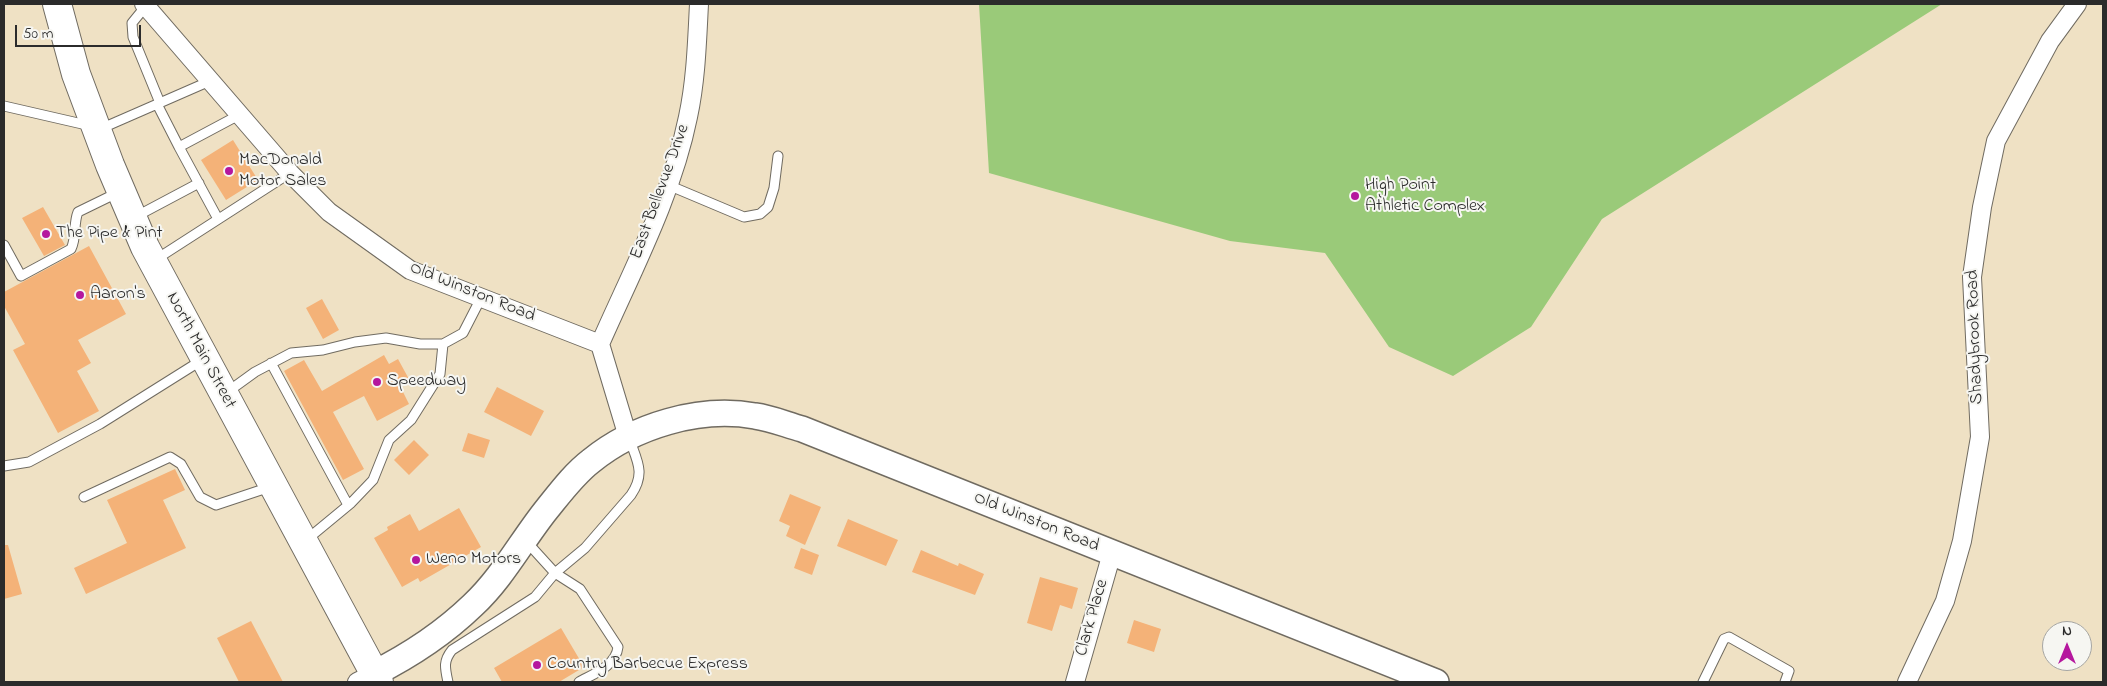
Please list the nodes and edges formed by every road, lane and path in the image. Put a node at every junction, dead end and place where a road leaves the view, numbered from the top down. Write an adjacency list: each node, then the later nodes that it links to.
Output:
1 (57, 4): 9 (main road, North Main Street)
2 (699, 4): 14 (street, East Bellevue Drive)
3 (2077, 4): 42 (street, Shadybrook Road)
4 (144, 5): 5 (street, Old Winston Road); 6 (lane)
5 (210, 81): 6 (lane); 8 (street, Old Winston Road)
6 (159, 104): 9 (lane); 10 (lane)
7 (4, 106): 9 (lane)
8 (239, 115): 10 (lane); 12 (street, Old Winston Road)
9 (97, 129): 15 (main road, North Main Street)
10 (179, 147): 13 (lane)
11 (778, 156): 14 (lane)
12 (290, 173): 17 (lane); 20 (street, Old Winston Road)
13 (199, 183): 16 (lane); 17 (lane)
14 (668, 185): 22 (street, East Bellevue Drive)
15 (121, 191): 16 (main road, North Main Street); 18 (lane)
16 (133, 218): 19 (main road, North Main Street)
17 (218, 219): 19 (lane)
18 (4, 245)
19 (153, 261): 23 (main road, North Main Street)
20 (481, 298): 21 (lane); 22 (street, Old Winston Road)
21 (443, 344): 24 (lane); 30 (lane)
22 (600, 344): 26 (street)
23 (205, 359): 25 (main road, North Main Street); 27 (lane)
24 (271, 363): 25 (lane); 30 (lane)
25 (224, 395): 28 (main road, North Main Street)
26 (628, 437): 31 (street, Old Winston Road); 33 (street, Old Winston Road); 34 (lane)
27 (4, 466)
28 (273, 486): 29 (lane); 32 (main road, North Main Street)
29 (84, 497)
30 (348, 505): 32 (lane)
31 (525, 540): 34 (lane); 35 (street, Old Winston Road)
32 (303, 542): 35 (main road, North Main Street)
33 (1112, 553): 38 (street, Clark Place); 39 (street, Old Winston Road)
34 (555, 573): 36 (lane); 37 (lane)
35 (370, 679)
36 (448, 682)
37 (579, 682)
38 (1075, 682)
39 (1436, 682)
40 (1704, 682): 41 (lane)
41 (1785, 682)
42 (1907, 682)

